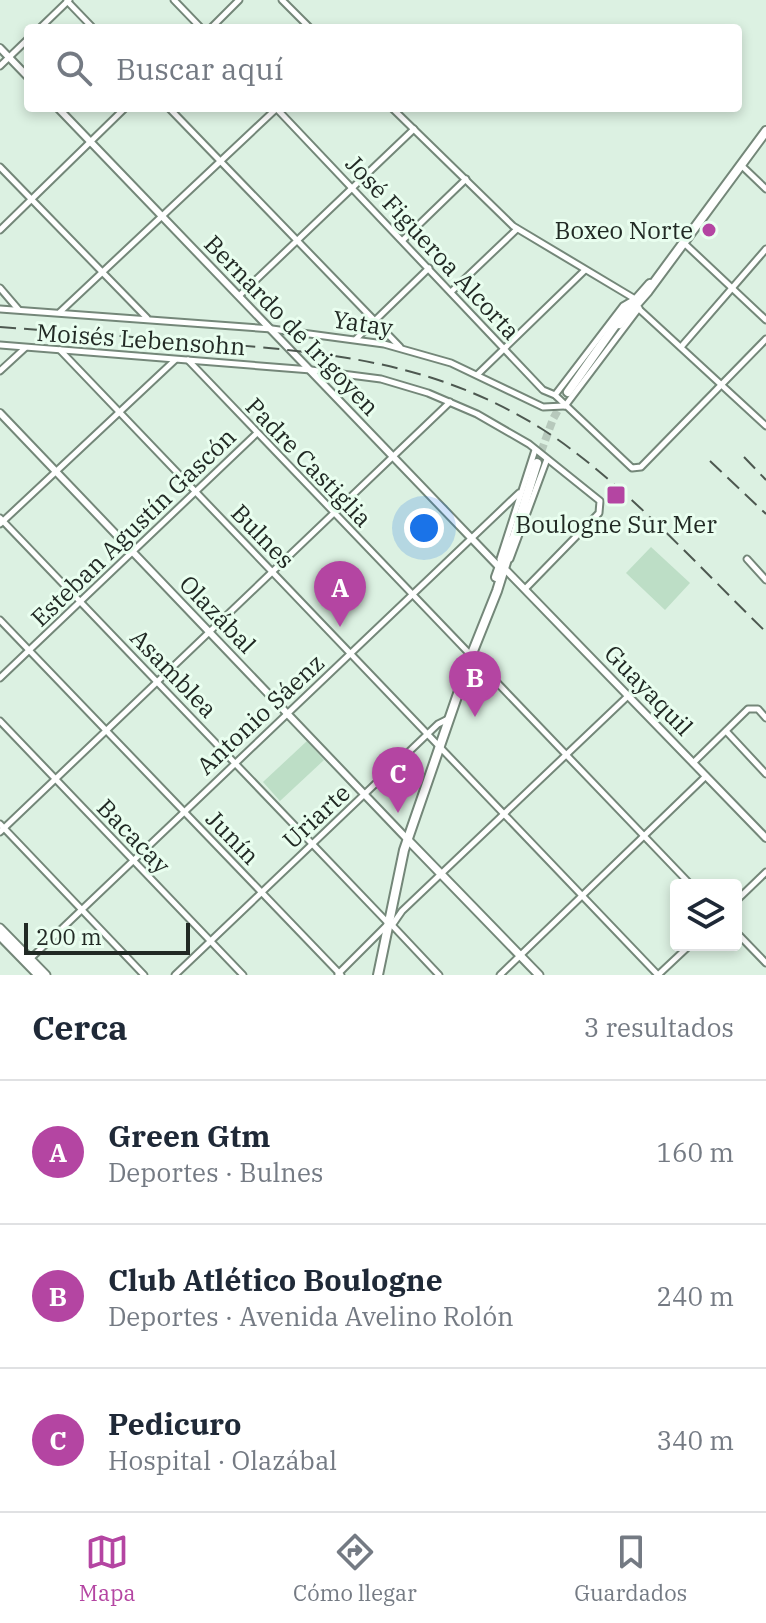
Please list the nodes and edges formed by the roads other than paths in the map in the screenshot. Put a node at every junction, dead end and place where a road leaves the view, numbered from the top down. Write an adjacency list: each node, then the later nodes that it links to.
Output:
1 (68, 0): 5 (street); 6 (street)
2 (174, 0): 7 (street)
3 (239, 0): 8 (street)
4 (282, 0): 9 (street)
5 (44, 24)
6 (89, 24)
7 (197, 24)
8 (215, 24)
9 (306, 24)
10 (24, 43): 12 (street)
11 (0, 48): 12 (street)
12 (9, 57): 13 (street); 14 (street)
13 (0, 66)
14 (24, 73)
15 (62, 112): 23 (street, Bernardo de Irigoyen)
16 (121, 112): 23 (street)
17 (173, 112): 24 (street)
18 (272, 112): 24 (street)
19 (280, 112): 28 (street, José Figueroa Alcorta)
20 (396, 112): 21 (street)
21 (414, 129): 27 (street); 28 (street)
22 (766, 131): 25 (main road)
23 (91, 142): 30 (street); 31 (street, Bernardo de Irigoyen)
24 (220, 160): 31 (street); 34 (street)
25 (741, 165): 29 (street); 36 (main road)
26 (0, 167): 30 (street)
27 (466, 179): 32 (street); 35 (street)
28 (352, 187): 34 (street); 35 (street, José Figueroa Alcorta)
29 (766, 189)
30 (31, 199): 33 (street); 40 (street)
31 (162, 216): 40 (street); 44 (street, Bernardo de Irigoyen)
32 (517, 229): 39 (street); 43 (street)
33 (0, 230)
34 (297, 240): 44 (street); 51 (street)
35 (403, 240): 38 (street, José Figueroa Alcorta)
36 (683, 241): 42 (street); 45 (main road)
37 (766, 249): 42 (street)
38 (429, 268): 43 (street, José Figueroa Alcorta); 51 (street)
39 (585, 270): 45 (street); 59 (street)
40 (102, 272): 48 (street); 49 (street)
41 (0, 288): 47 (street)
42 (734, 288): 50 (street); 56 (street)
43 (451, 292): 59 (street, José Figueroa Alcorta)
44 (239, 296): 52 (street, Bernardo de Irigoyen)
45 (638, 304): 56 (street); 67 (main road); 68 (street); 70 (street)
46 (0, 309): 47 (street, Yatay)
47 (18, 310): 48 (street, Yatay)
48 (59, 313): 49 (street, Yatay)
49 (148, 319): 52 (street, Yatay)
50 (766, 320)
51 (375, 321): 53 (street); 58 (street)
52 (272, 329): 53 (street, Yatay); 63 (street, Bernardo de Irigoyen)
53 (356, 339): 58 (street, Yatay)
54 (766, 339): 66 (street)
55 (0, 345): 57 (street, Moisés Lebensohn)
56 (681, 347): 66 (street)
57 (25, 348): 60 (street, Moisés Lebensohn); 64 (street)
58 (401, 348): 65 (street, Yatay)
59 (505, 349): 65 (street); 68 (street, José Figueroa Alcorta)
60 (60, 350): 61 (street, Moisés Lebensohn); 71 (street, Bulnes)
61 (176, 360): 62 (street, Moisés Lebensohn); 71 (street)
62 (188, 360): 63 (street, Moisés Lebensohn); 74 (street, Padre Castiglia)
63 (311, 370): 69 (street, Moisés Lebensohn); 76 (street, Bernardo de Irigoyen)
64 (0, 371)
65 (478, 374): 70 (street, Yatay)
66 (722, 386): 70 (street, José Figueroa Alcorta); 73 (street)
67 (568, 392)
68 (555, 395): 70 (street, José Figueroa Alcorta)
69 (450, 402): 75 (street, Moisés Lebensohn); 76 (street)
70 (565, 406)
71 (118, 412): 79 (street); 80 (street, Bulnes)
72 (0, 413): 79 (street, Olazábal)
73 (766, 426)
74 (256, 434): 80 (street, Esteban Agustín Gascón); 82 (street, Padre Castiglia)
75 (535, 450): 77 (street, Moisés Lebensohn); 81 (street)
76 (393, 456): 82 (street); 84 (street, Bernardo de Irigoyen)
77 (547, 459): 87 (street); 90 (street, Moisés Lebensohn)
78 (537, 463): 87 (main road)
79 (55, 472): 83 (street); 85 (street, Olazábal)
80 (196, 492): 85 (street, Esteban Agustín Gascón); 88 (street, Bulnes)
81 (519, 493): 84 (street, Antonio Sáenz); 87 (street)
82 (333, 514): 88 (street); 91 (street, Padre Castiglia)
83 (1, 521): 92 (street, Asamblea)
84 (471, 538): 87 (street, Bernardo de Irigoyen); 91 (street, Antonio Sáenz)
85 (133, 552): 92 (street, Esteban Agustín Gascón); 94 (street, Olazábal)
86 (747, 559): 89 (street)
87 (502, 568): 90 (street, Guayaquil); 97 (main road)
88 (272, 572): 94 (street); 96 (street, Bulnes)
89 (766, 580)
90 (525, 589): 100 (street, Guayaquil)
91 (412, 594): 96 (street, Antonio Sáenz); 97 (street, Padre Castiglia)
92 (81, 602): 95 (street, Esteban Agustín Gascón); 99 (street, Asamblea)
93 (0, 620): 95 (street, Junín)
94 (211, 631): 99 (street); 101 (street, Olazábal)
95 (29, 650): 98 (street, Esteban Agustín Gascón); 105 (street, Junín)
96 (350, 654): 101 (street, Antonio Sáenz); 107 (street, Bulnes)
97 (471, 656): 103 (main road); 109 (street, Padre Castiglia)
98 (0, 678)
99 (157, 682): 105 (street); 110 (street, Asamblea)
100 (629, 695): 109 (street); 111 (street, Guayaquil)
101 (289, 713): 110 (street, Antonio Sáenz); 115 (street, Olazábal)
102 (766, 718): 106 (street)
103 (449, 719): 107 (street, Uriarte); 108 (main road)
104 (0, 721): 114 (street, Bacacay)
105 (106, 731): 114 (street); 116 (street, Junín)
106 (726, 731): 111 (street); 112 (street)
107 (428, 734): 108 (street, Bulnes); 115 (street, Uriarte)
108 (440, 747): 117 (street, Bulnes); 121 (main road)
109 (566, 754): 117 (street); 119 (street, Padre Castiglia)
110 (235, 762): 116 (street, Antonio Sáenz); 122 (street, Asamblea)
111 (693, 763): 113 (street, Guayaquil)
112 (766, 774)
113 (706, 776): 119 (street); 120 (street, Guayaquil)
114 (56, 779): 118 (street); 123 (street, Bacacay)
115 (365, 794): 121 (street, Olazábal); 122 (street, Uriarte)
116 (183, 811): 123 (street, Antonio Sáenz); 127 (street, Junín)
117 (504, 813): 125 (street); 128 (street, Bulnes)
118 (1, 828): 130 (street)
119 (644, 836): 126 (street, Padre Castiglia); 128 (street)
120 (766, 838)
121 (409, 841): 125 (main road); 131 (main road)
122 (312, 843): 127 (street, Uriarte); 131 (street, Asamblea)
123 (134, 862): 130 (street, Antonio Sáenz); 135 (street, Bacacay)
124 (766, 872): 129 (street)
125 (441, 874): 131 (street); 137 (main road)
126 (685, 879)
127 (262, 892): 135 (street, Uriarte); 140 (street, Junín)
128 (582, 895): 137 (street); 150 (street, Bulnes)
129 (742, 895)
130 (82, 908): 138 (street, Antonio Sáenz); 143 (street)
131 (391, 924): 140 (street); 146 (main road); 147 (street, Asamblea)
132 (0, 928): 138 (main road)
133 (0, 936): 138 (main road)
134 (742, 938): 139 (street)
135 (210, 941): 144 (street, Uriarte); 145 (street, Bacacay)
136 (684, 951): 150 (street)
137 (520, 955): 148 (street); 149 (main road)
138 (28, 961): 141 (main road); 142 (main road)
139 (766, 963)
140 (339, 974)
141 (38, 975)
142 (46, 975)
143 (144, 975)
144 (175, 975)
145 (243, 975)
146 (381, 975)
147 (439, 975)
148 (500, 975)
149 (539, 975)
150 (658, 975)

